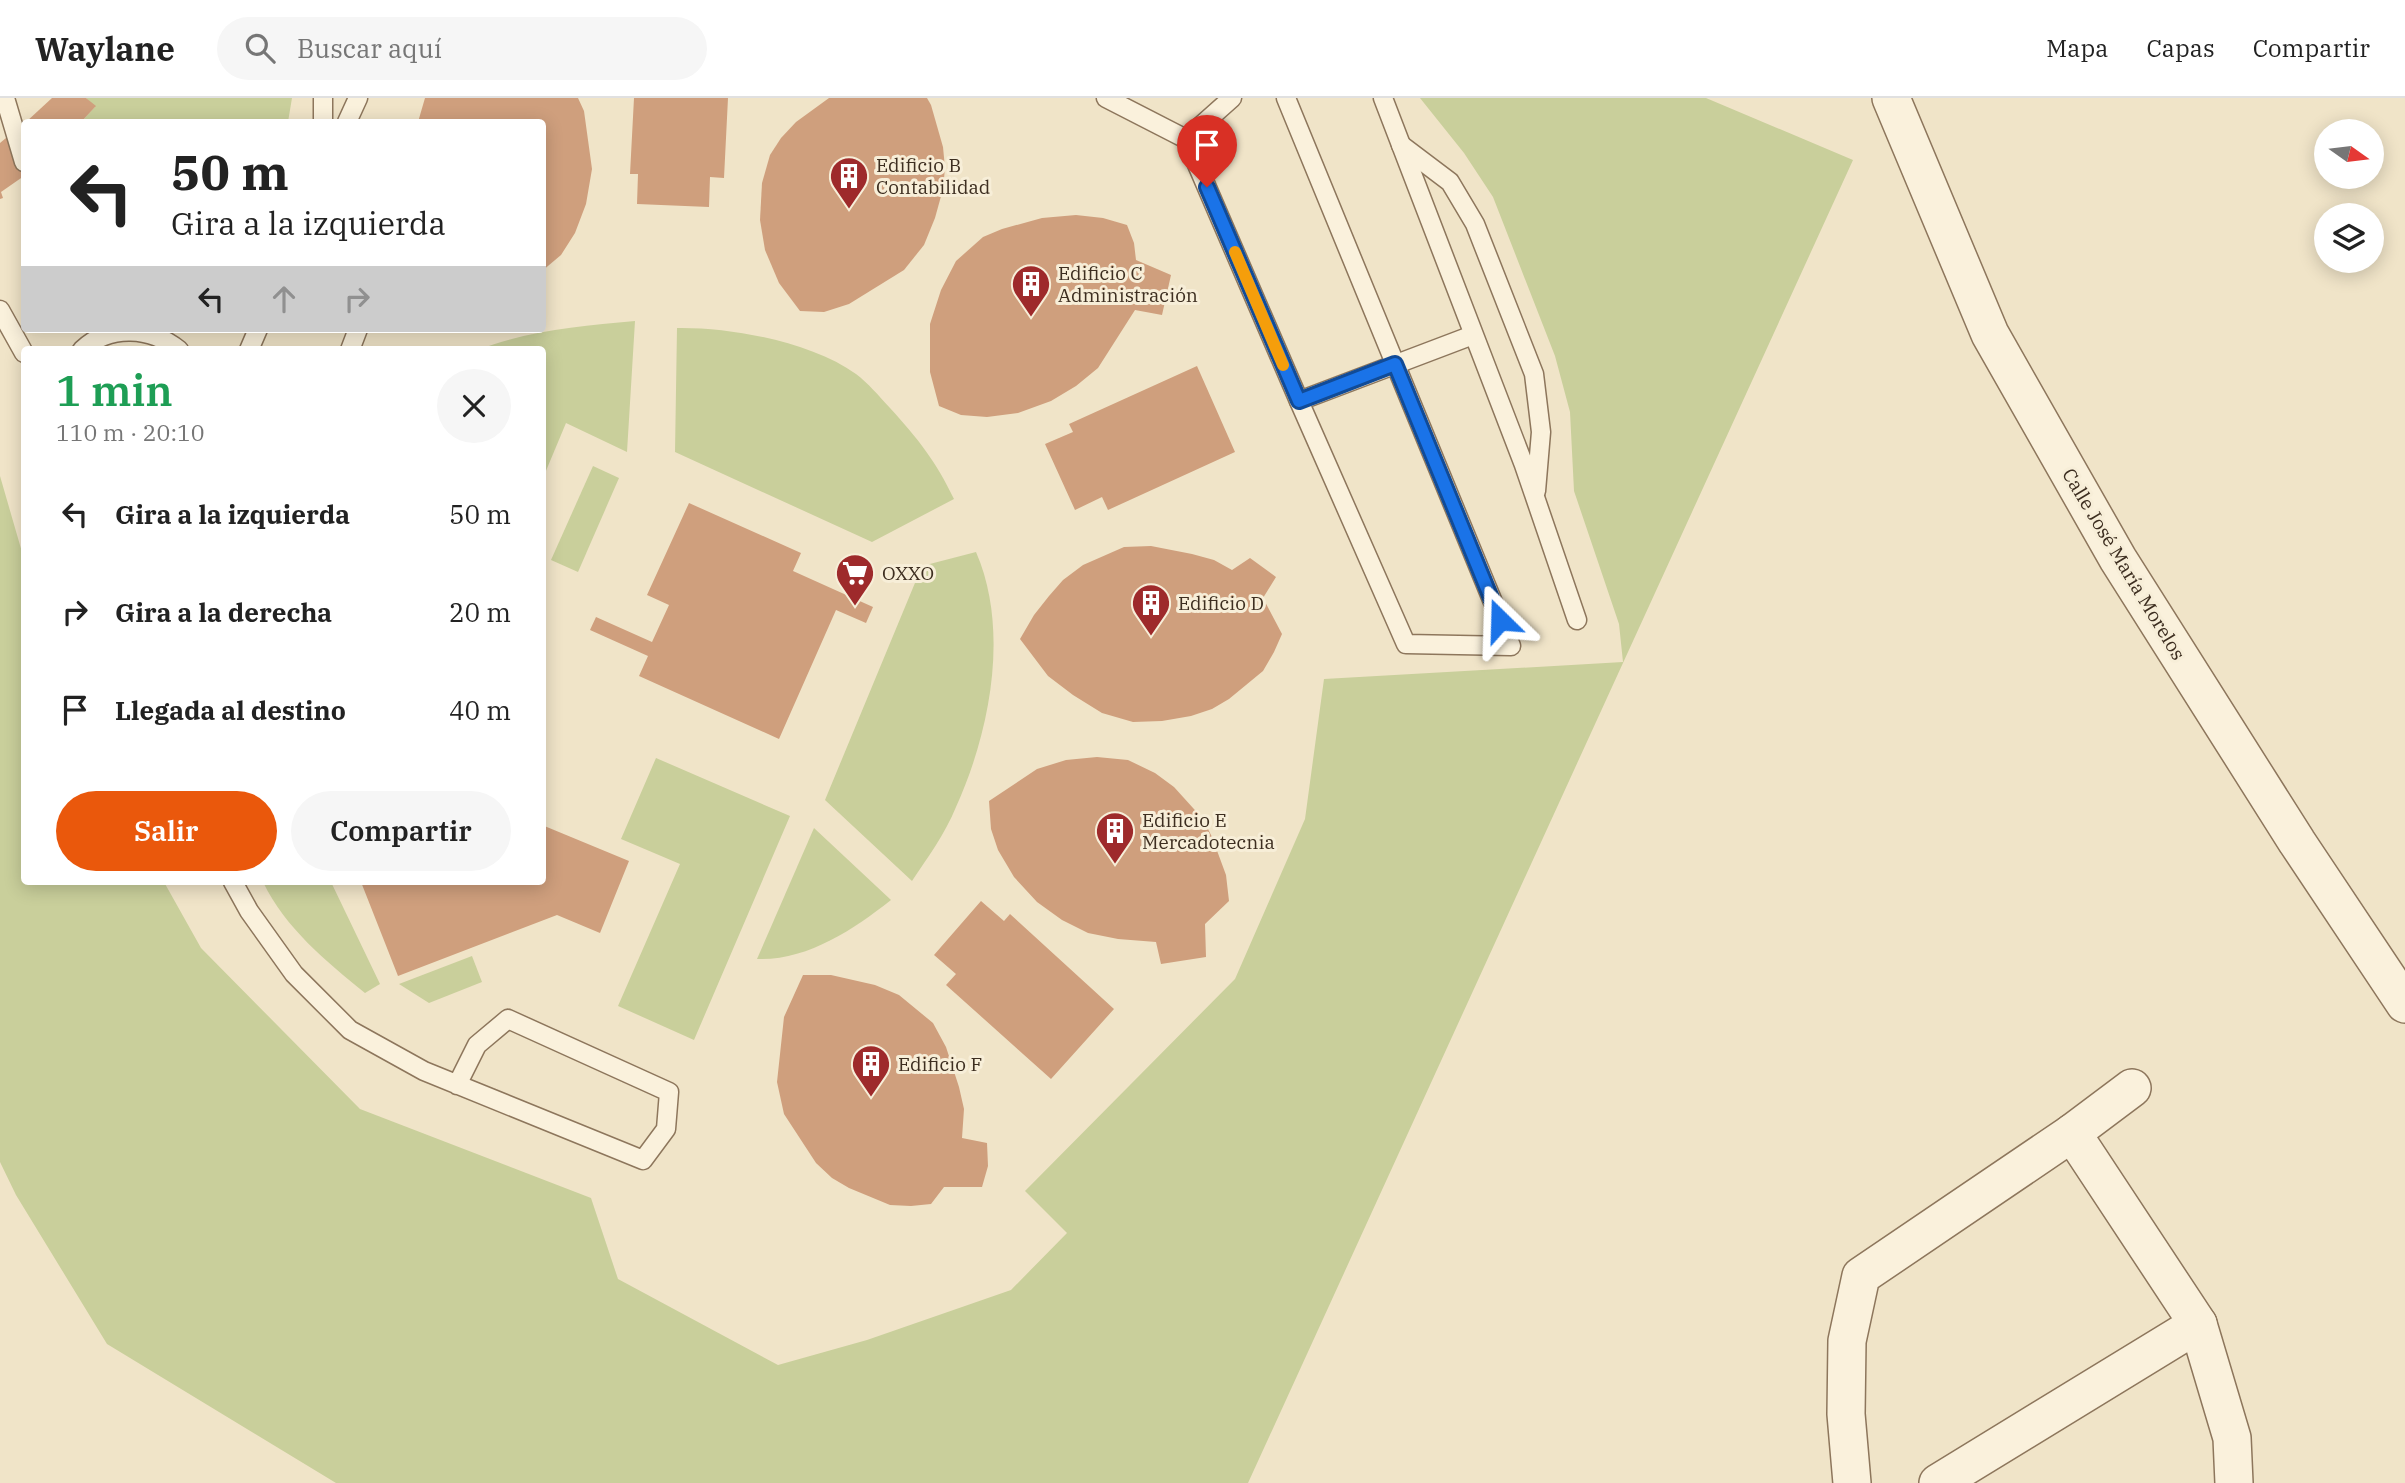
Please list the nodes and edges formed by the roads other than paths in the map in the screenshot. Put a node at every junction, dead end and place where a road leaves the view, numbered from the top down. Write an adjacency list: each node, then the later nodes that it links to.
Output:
1 (5, 98): 13 (lane)
2 (323, 98): 9 (lane)
3 (358, 98): 10 (lane)
4 (1106, 98): 11 (lane)
5 (1232, 98): 11 (lane)
6 (1286, 98): 21 (lane)
7 (1383, 98): 12 (lane)
8 (1891, 98): 26 (street, Calle José María Morelos)
9 (323, 119)
10 (348, 119)
11 (1186, 139): 22 (lane)
12 (1400, 144): 17 (lane); 23 (lane)
13 (21, 152)
14 (0, 310): 20 (lane)
15 (102, 333): 18 (lane)
16 (157, 333): 19 (lane)
17 (1473, 335): 21 (lane); 23 (lane)
18 (87, 346)
19 (174, 346)
20 (21, 348)
21 (1395, 364): 22 (lane); 22 (lane)
22 (1299, 401)
23 (1536, 498): 24 (lane)
24 (1577, 620)
25 (235, 885): 27 (lane)
26 (2405, 1004)
27 (457, 1085): 27 (lane)
28 (2132, 1088): 29 (street)
29 (2072, 1133): 30 (street); 31 (street)
30 (2198, 1324): 32 (street); 33 (street)
31 (1852, 1483)
32 (1938, 1483)
33 (2234, 1483)

